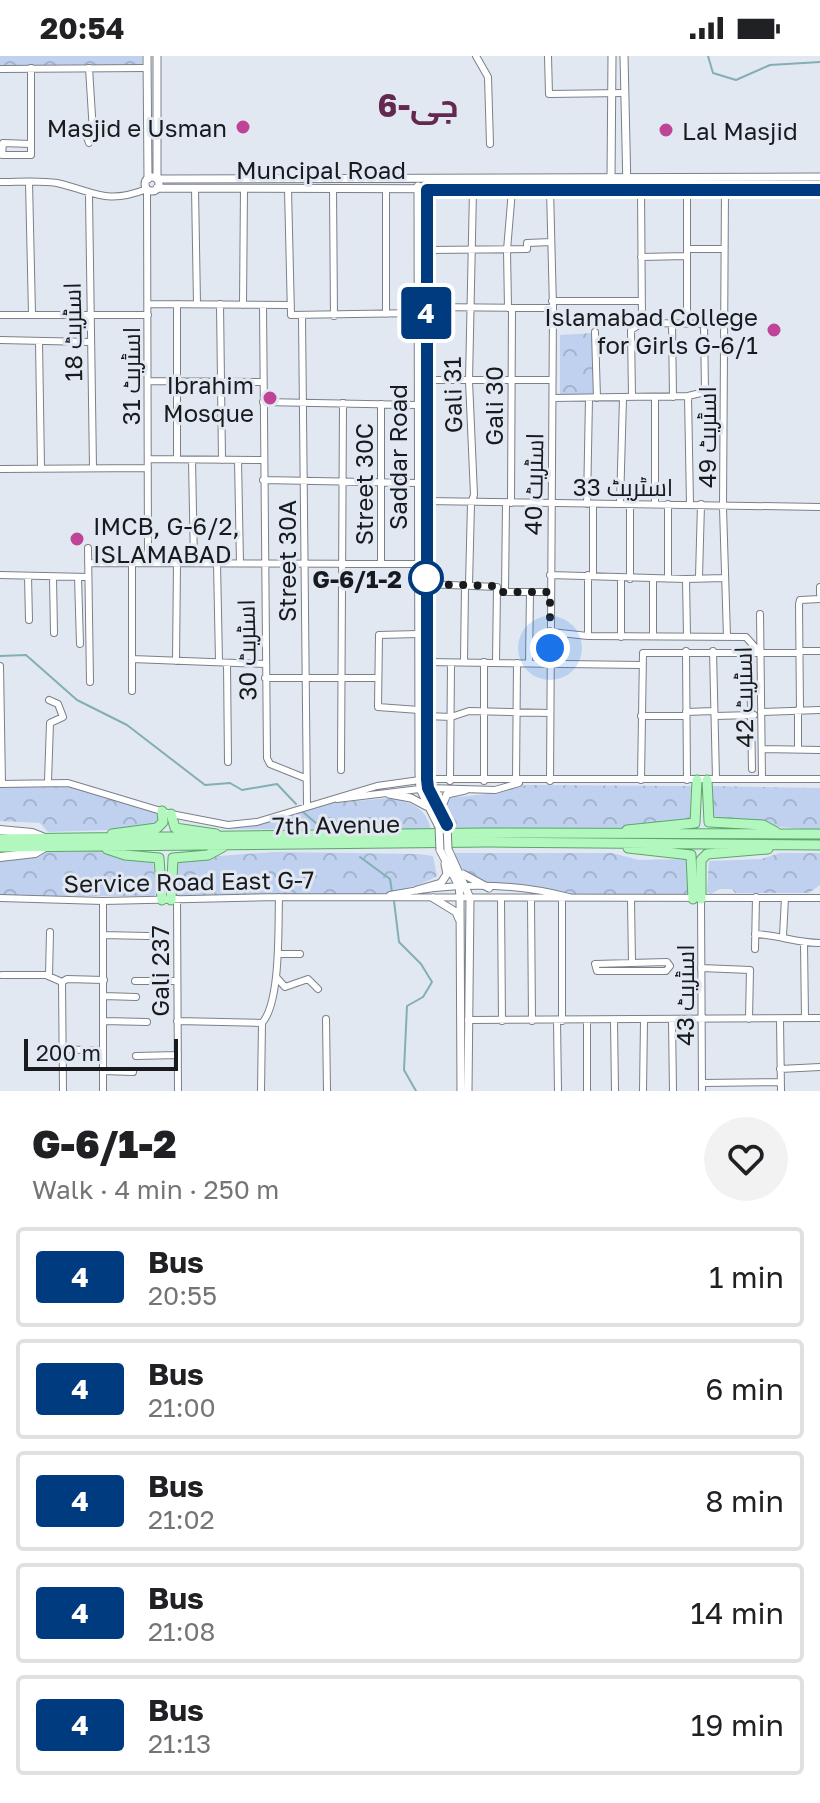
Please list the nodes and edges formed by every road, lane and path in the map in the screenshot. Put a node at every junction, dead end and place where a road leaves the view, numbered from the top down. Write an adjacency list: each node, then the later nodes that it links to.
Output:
1 (147, 56): 9 (street)
2 (157, 56): 16 (street)
3 (476, 56): 15 (street)
4 (548, 56): 11 (street)
5 (612, 56): 11 (street)
6 (624, 56): 12 (street)
7 (31, 68): 8 (street); 10 (street); 14 (street)
8 (89, 68): 9 (street); 13 (street)
9 (147, 68): 25 (street)
10 (0, 69)
11 (612, 93): 12 (street); 17 (street)
12 (624, 93): 18 (street)
13 (91, 133)
14 (31, 144): 14 (street)
15 (490, 144)
16 (157, 168): 21 (street); 25 (street)
17 (611, 177): 18 (street); 22 (street); 34 (street)
18 (627, 177): 19 (street); 35 (street)
19 (695, 177): 20 (street); 37 (street)
20 (820, 177)
21 (169, 179): 22 (street); 25 (street)
22 (422, 179): 32 (street, Saddar Road)
23 (0, 182): 24 (street)
24 (29, 182): 42 (street); 63 (street)
25 (154, 182): 26 (street, Muncipal Road); 29 (street)
26 (195, 188): 27 (street, Muncipal Road); 53 (street)
27 (244, 188): 30 (street, Muncipal Road); 55 (street)
28 (333, 188): 30 (street, Muncipal Road); 31 (street, Muncipal Road); 69 (street)
29 (147, 189): 42 (street); 51 (street, اسٹریٹ 31)
30 (288, 189): 57 (street)
31 (386, 189): 32 (street, Muncipal Road); 64 (street)
32 (423, 189): 39 (street, Muncipal Road); 45 (street, Saddar Road); 62 (street, Saddar Road)
33 (550, 189): 34 (street, Muncipal Road); 40 (street, Muncipal Road); 43 (street, اسٹریٹ 40)
34 (611, 189): 35 (street, Muncipal Road)
35 (627, 189): 36 (street, Muncipal Road)
36 (641, 189): 37 (street, Muncipal Road); 49 (street)
37 (691, 189): 38 (street, Muncipal Road); 48 (street)
38 (725, 189): 41 (street, Muncipal Road); 44 (street, اسٹریٹ 49)
39 (473, 190): 40 (street, Muncipal Road); 46 (street, Gali 31)
40 (512, 190): 47 (street, Gali 30)
41 (820, 190)
42 (89, 196): 66 (street, اسٹریٹ 18)
43 (551, 242): 47 (street); 58 (street, اسٹریٹ 40)
44 (724, 249): 48 (street); 74 (street, اسٹریٹ 49)
45 (427, 250): 46 (street); 59 (street, Saddar Road)
46 (472, 250): 47 (street); 61 (street, Gali 31)
47 (507, 250): 60 (street, Gali 30)
48 (687, 253): 49 (street); 72 (street)
49 (641, 257): 50 (street)
50 (641, 301): 58 (street); 70 (street)
51 (148, 304): 52 (street); 67 (street, اسٹریٹ 31)
52 (177, 304): 53 (street); 83 (street)
53 (197, 304): 54 (street)
54 (220, 304): 55 (street); 84 (street)
55 (243, 305): 56 (street)
56 (263, 305): 57 (street); 86 (street, اسٹریٹ 30)
57 (289, 305): 68 (street)
58 (553, 305): 60 (street); 81 (street, اسٹریٹ 40)
59 (426, 307): 61 (street); 79 (street, Saddar Road)
60 (510, 308): 61 (street); 80 (street, Gali 30)
61 (469, 309): 85 (street, Gali 31)
62 (418, 313): 64 (street); 98 (street, Saddar Road)
63 (32, 314): 65 (street); 66 (street)
64 (386, 314): 69 (street)
65 (0, 315)
66 (89, 315): 67 (street); 78 (street, اسٹریٹ 18)
67 (148, 315): 82 (street, اسٹریٹ 31)
68 (302, 316): 69 (street); 95 (street, Street 30A)
69 (334, 316)
70 (642, 323): 71 (street); 88 (street)
71 (672, 323): 72 (street); 90 (street)
72 (687, 323): 73 (street)
73 (704, 324): 74 (street); 87 (street)
74 (724, 324): 126 (street, اسٹریٹ 49)
75 (595, 332): 92 (street)
76 (0, 340): 77 (street)
77 (39, 341): 78 (street); 105 (street)
78 (90, 342): 106 (street, اسٹریٹ 18)
79 (425, 380): 85 (street); 114 (street, Saddar Road)
80 (511, 380): 81 (street); 85 (street); 117 (street, Gali 30)
81 (552, 380): 91 (street, اسٹریٹ 40)
82 (148, 381): 83 (street); 99 (street, اسٹریٹ 31)
83 (177, 381): 84 (street); 100 (street)
84 (221, 381): 86 (street); 102 (street)
85 (469, 381): 115 (street, Gali 31)
86 (263, 382): 94 (street, اسٹریٹ 30)
87 (688, 396): 90 (street); 123 (street)
88 (632, 397): 89 (street); 93 (street)
89 (655, 397): 90 (street); 116 (street)
90 (673, 397)
91 (553, 398): 92 (street); 118 (street, اسٹریٹ 40)
92 (593, 398): 93 (street); 119 (street)
93 (623, 398): 120 (street)
94 (263, 402): 95 (street); 104 (street, اسٹریٹ 30)
95 (303, 403): 96 (street); 110 (street, Street 30A)
96 (343, 403): 97 (street); 111 (street)
97 (381, 404): 98 (street); 112 (street, Street 30C)
98 (417, 405): 113 (street, Saddar Road)
99 (148, 459): 100 (street); 107 (street, اسٹریٹ 31)
100 (177, 459): 101 (street)
101 (192, 460): 102 (street); 132 (street)
102 (222, 460): 103 (street)
103 (238, 460): 104 (street); 134 (street)
104 (263, 460): 109 (street, اسٹریٹ 30)
105 (41, 468): 106 (street); 108 (street)
106 (93, 468): 107 (street)
107 (148, 468): 130 (street, اسٹریٹ 31)
108 (0, 469)
109 (263, 480): 110 (street); 135 (street, اسٹریٹ 30)
110 (303, 481): 111 (street); 136 (street, Street 30A)
111 (343, 481): 112 (street); 137 (street)
112 (381, 482): 113 (street); 138 (street, Street 30C)
113 (417, 483): 139 (street, Saddar Road)
114 (426, 501): 115 (street, اسٹریٹ 33); 139 (street, Saddar Road)
115 (471, 503): 117 (street, اسٹریٹ 33); 155 (street, Gali 31)
116 (655, 503): 121 (street, اسٹریٹ 33); 122 (street, اسٹریٹ 33)
117 (509, 504): 118 (street, اسٹریٹ 33); 156 (street, Gali 30)
118 (550, 504): 119 (street, اسٹریٹ 33); 141 (street, اسٹریٹ 40)
119 (590, 504): 120 (street, اسٹریٹ 33); 142 (street)
120 (620, 504): 121 (street, اسٹریٹ 33)
121 (630, 504): 151 (street)
122 (668, 504): 123 (street, اسٹریٹ 33); 152 (street)
123 (690, 504): 124 (street, اسٹریٹ 33)
124 (701, 504): 126 (street, اسٹریٹ 33); 147 (street)
125 (820, 507): 126 (street, اسٹریٹ 33)
126 (723, 508): 150 (street, اسٹریٹ 49)
127 (88, 548): 128 (street)
128 (88, 563): 129 (street); 146 (street)
129 (132, 563): 130 (street); 177 (street)
130 (148, 563): 131 (street)
131 (177, 563): 132 (street); 178 (street)
132 (194, 563): 133 (street)
133 (217, 563): 134 (street); 179 (street)
134 (240, 563): 135 (street)
135 (262, 563): 136 (street); 187 (street, اسٹریٹ 30)
136 (304, 564): 137 (street); 193 (street, Street 30A)
137 (342, 564): 138 (street); 194 (street)
138 (381, 564): 139 (street)
139 (422, 564): 154 (street, Saddar Road); 164 (street, Saddar Road)
140 (0, 575): 143 (street)
141 (550, 575): 142 (street); 158 (street, اسٹریٹ 40)
142 (590, 575): 148 (street); 165 (street)
143 (28, 576): 144 (street); 161 (street)
144 (53, 577): 145 (street); 163 (street)
145 (78, 577): 146 (street); 170 (street)
146 (88, 577): 196 (street)
147 (699, 577): 149 (street); 150 (street)
148 (621, 578): 151 (street); 168 (street)
149 (687, 578): 152 (street); 167 (street)
150 (725, 578): 169 (street, اسٹریٹ 49)
151 (630, 579): 153 (street)
152 (668, 579): 153 (street)
153 (653, 580): 166 (street)
154 (426, 584): 155 (street); 180 (street, Saddar Road)
155 (467, 585): 156 (street); 181 (street, Gali 31)
156 (500, 590): 157 (street); 184 (street, Gali 30)
157 (530, 592): 158 (street); 186 (street)
158 (550, 592): 162 (street, اسٹریٹ 40)
159 (820, 592): 174 (street)
160 (760, 614): 175 (street, اسٹریٹ 42)
161 (29, 620)
162 (551, 632): 165 (street); 188 (street, اسٹریٹ 40)
163 (54, 633)
164 (418, 634): 195 (street); 199 (street, Saddar Road)
165 (588, 636): 168 (street)
166 (653, 636): 167 (street); 168 (street)
167 (687, 636): 169 (street)
168 (621, 637)
169 (727, 637): 175 (street)
170 (80, 644)
171 (686, 651): 172 (street); 189 (street); 206 (street)
172 (713, 651): 176 (street); 207 (street)
173 (820, 651): 174 (street)
174 (800, 652): 175 (street); 201 (street)
175 (760, 653): 176 (street); 205 (street, اسٹریٹ 42)
176 (750, 654): 208 (street)
177 (132, 659): 178 (street); 197 (street)
178 (176, 661): 179 (street)
179 (223, 662): 187 (street); 215 (street)
180 (426, 662): 183 (street); 209 (street, Saddar Road)
181 (464, 662): 182 (street); 183 (street)
182 (484, 662): 184 (street); 200 (street)
183 (451, 663): 211 (street)
184 (496, 663): 185 (street)
185 (517, 663): 186 (street); 203 (street)
186 (529, 663): 188 (street)
187 (265, 664): 192 (street, اسٹریٹ 30)
188 (548, 664): 189 (street); 204 (street, اسٹریٹ 40)
189 (641, 665): 210 (street)
190 (1, 666): 191 (street)
191 (1, 678): 229 (street)
192 (265, 678): 193 (street); 218 (street, اسٹریٹ 30)
193 (305, 678): 194 (street); 218 (street, Street 30A)
194 (342, 678): 195 (street); 217 (street)
195 (378, 678): 199 (street)
196 (90, 682)
197 (132, 691)
198 (49, 700): 224 (street)
199 (419, 710): 230 (street, Saddar Road)
200 (483, 710): 203 (street); 211 (street); 226 (street)
201 (799, 710): 202 (street); 205 (street); 213 (street)
202 (820, 710)
203 (517, 713): 204 (street); 220 (street)
204 (549, 713): 228 (street, اسٹریٹ 40)
205 (761, 713): 208 (street); 212 (street, اسٹریٹ 42)
206 (686, 714): 207 (street); 210 (street); 222 (street)
207 (714, 714): 208 (street); 222 (street)
208 (751, 715): 216 (street)
209 (427, 716): 211 (street); 230 (street, Saddar Road)
210 (641, 716): 221 (street)
211 (451, 717): 225 (street)
212 (762, 749): 213 (street); 219 (street, اسٹریٹ 42)
213 (798, 749): 214 (street)
214 (820, 750)
215 (228, 762)
216 (752, 769)
217 (341, 770)
218 (305, 778): 234 (street, Street 30A)
219 (762, 779): 222 (street); 223 (street)
220 (516, 780): 226 (street); 227 (street)
221 (641, 780): 222 (street); 228 (street)
222 (702, 780): 240 (main road); 241 (main road)
223 (817, 780)
224 (48, 781): 229 (street); 237 (street)
225 (450, 781): 226 (street); 230 (street)
226 (484, 781)
227 (527, 781): 228 (street); 231 (street)
228 (550, 781)
229 (1, 784)
230 (423, 784): 231 (street); 232 (street); 233 (street); 235 (street); 236 (street)
231 (465, 790): 236 (street)
232 (389, 794): 233 (street); 235 (street)
233 (329, 799): 234 (street)
234 (307, 805): 237 (street)
235 (432, 809): 238 (street)
236 (442, 811): 238 (street)
237 (166, 813): 244 (main road); 245 (main road)
238 (443, 826): 251 (street, bridge)
239 (0, 830): 246 (main road)
240 (612, 833): 241 (main road); 245 (main road, 7th Avenue)
241 (780, 834): 242 (main road)
242 (820, 834)
243 (0, 839): 246 (main road)
244 (101, 842): 245 (main road, 7th Avenue); 246 (main road, 7th Avenue); 270 (main road)
245 (227, 842): 247 (main road, 7th Avenue); 270 (main road)
246 (46, 843): 250 (main road); 252 (main road)
247 (608, 844): 249 (main road, 7th Avenue); 269 (main road)
248 (820, 845): 249 (main road, 7th Avenue)
249 (779, 846): 269 (main road)
250 (0, 847)
251 (444, 851): 253 (street); 254 (street); 256 (street)
252 (0, 857)
253 (452, 859): 254 (street); 255 (street)
254 (463, 886): 255 (street, Service Road East G-7); 256 (street, Service Road East G-7); 263 (street)
255 (489, 888): 264 (street, Service Road East G-7)
256 (417, 890): 261 (street, Service Road East G-7)
257 (820, 896): 265 (street, Service Road East G-7)
258 (279, 897): 261 (street, Service Road East G-7); 270 (street, Service Road East G-7); 282 (street)
259 (756, 897): 265 (street, Service Road East G-7); 269 (street, Service Road East G-7); 275 (street)
260 (0, 898): 272 (street, Service Road East G-7)
261 (378, 898): 262 (street, Service Road East G-7)
262 (433, 898): 263 (street, Service Road East G-7); 273 (street)
263 (465, 898): 266 (street, Service Road East G-7); 273 (street); 302 (street)
264 (574, 898): 268 (street, Service Road East G-7); 271 (street, Service Road East G-7)
265 (785, 898): 278 (street)
266 (501, 899): 267 (street, Service Road East G-7); 308 (street)
267 (531, 899): 268 (street, Service Road East G-7); 309 (street)
268 (562, 899): 303 (street)
269 (697, 899): 271 (street, Service Road East G-7); 285 (street, اسٹریٹ 43)
270 (170, 900): 272 (street, Service Road East G-7); 293 (street, Gali 237)
271 (631, 900): 284 (street)
272 (103, 901): 276 (street)
273 (460, 921): 319 (street)
274 (50, 932): 288 (street)
275 (755, 934): 278 (street); 281 (street)
276 (103, 935): 277 (street); 290 (street)
277 (148, 936)
278 (783, 936): 279 (street)
279 (804, 943): 280 (street); 297 (street)
280 (820, 943)
281 (755, 949)
282 (278, 954): 283 (street); 289 (street)
283 (300, 954)
284 (632, 962): 286 (street); 286 (street); 286 (street)
285 (701, 968): 300 (street, اسٹریٹ 43); 301 (street)
286 (632, 971)
287 (2, 975): 288 (street)
288 (49, 976): 291 (street)
289 (277, 978): 294 (street); 314 (street)
290 (104, 980): 291 (street); 295 (street)
291 (63, 981): 315 (street)
292 (135, 981): 293 (street)
293 (177, 981): 307 (street, Gali 237)
294 (318, 989)
295 (104, 996): 296 (street); 306 (street)
296 (136, 997)
297 (805, 1018): 298 (street); 305 (street)
298 (820, 1018)
299 (326, 1019): 330 (street)
300 (701, 1019): 301 (street); 304 (street); 325 (street, اسٹریٹ 43)
301 (749, 1019): 305 (street)
302 (468, 1020): 308 (street); 319 (street)
303 (559, 1020): 309 (street); 310 (street); 333 (street)
304 (672, 1020): 312 (street); 337 (street)
305 (780, 1020): 321 (street)
306 (104, 1021): 313 (street); 316 (street)
307 (177, 1021): 314 (street); 317 (street, Gali 237)
308 (502, 1021): 309 (street)
309 (532, 1021)
310 (587, 1021): 311 (street); 334 (street)
311 (614, 1021): 312 (street); 335 (street)
312 (644, 1021): 336 (street)
313 (147, 1022)
314 (262, 1023): 329 (street)
315 (63, 1049): 316 (street); 326 (street)
316 (103, 1051): 322 (street)
317 (178, 1055): 318 (street); 328 (street, Gali 237)
318 (136, 1056)
319 (464, 1059): 331 (street); 332 (street)
320 (820, 1067): 321 (street)
321 (780, 1069): 324 (street)
322 (103, 1071): 323 (street); 327 (street)
323 (133, 1072)
324 (780, 1082): 325 (street); 338 (street)
325 (702, 1087)
326 (63, 1091)
327 (103, 1091)
328 (178, 1091)
329 (261, 1091)
330 (327, 1091)
331 (461, 1091)
332 (468, 1091)
333 (558, 1091)
334 (587, 1091)
335 (615, 1091)
336 (643, 1091)
337 (673, 1091)
338 (781, 1091)

